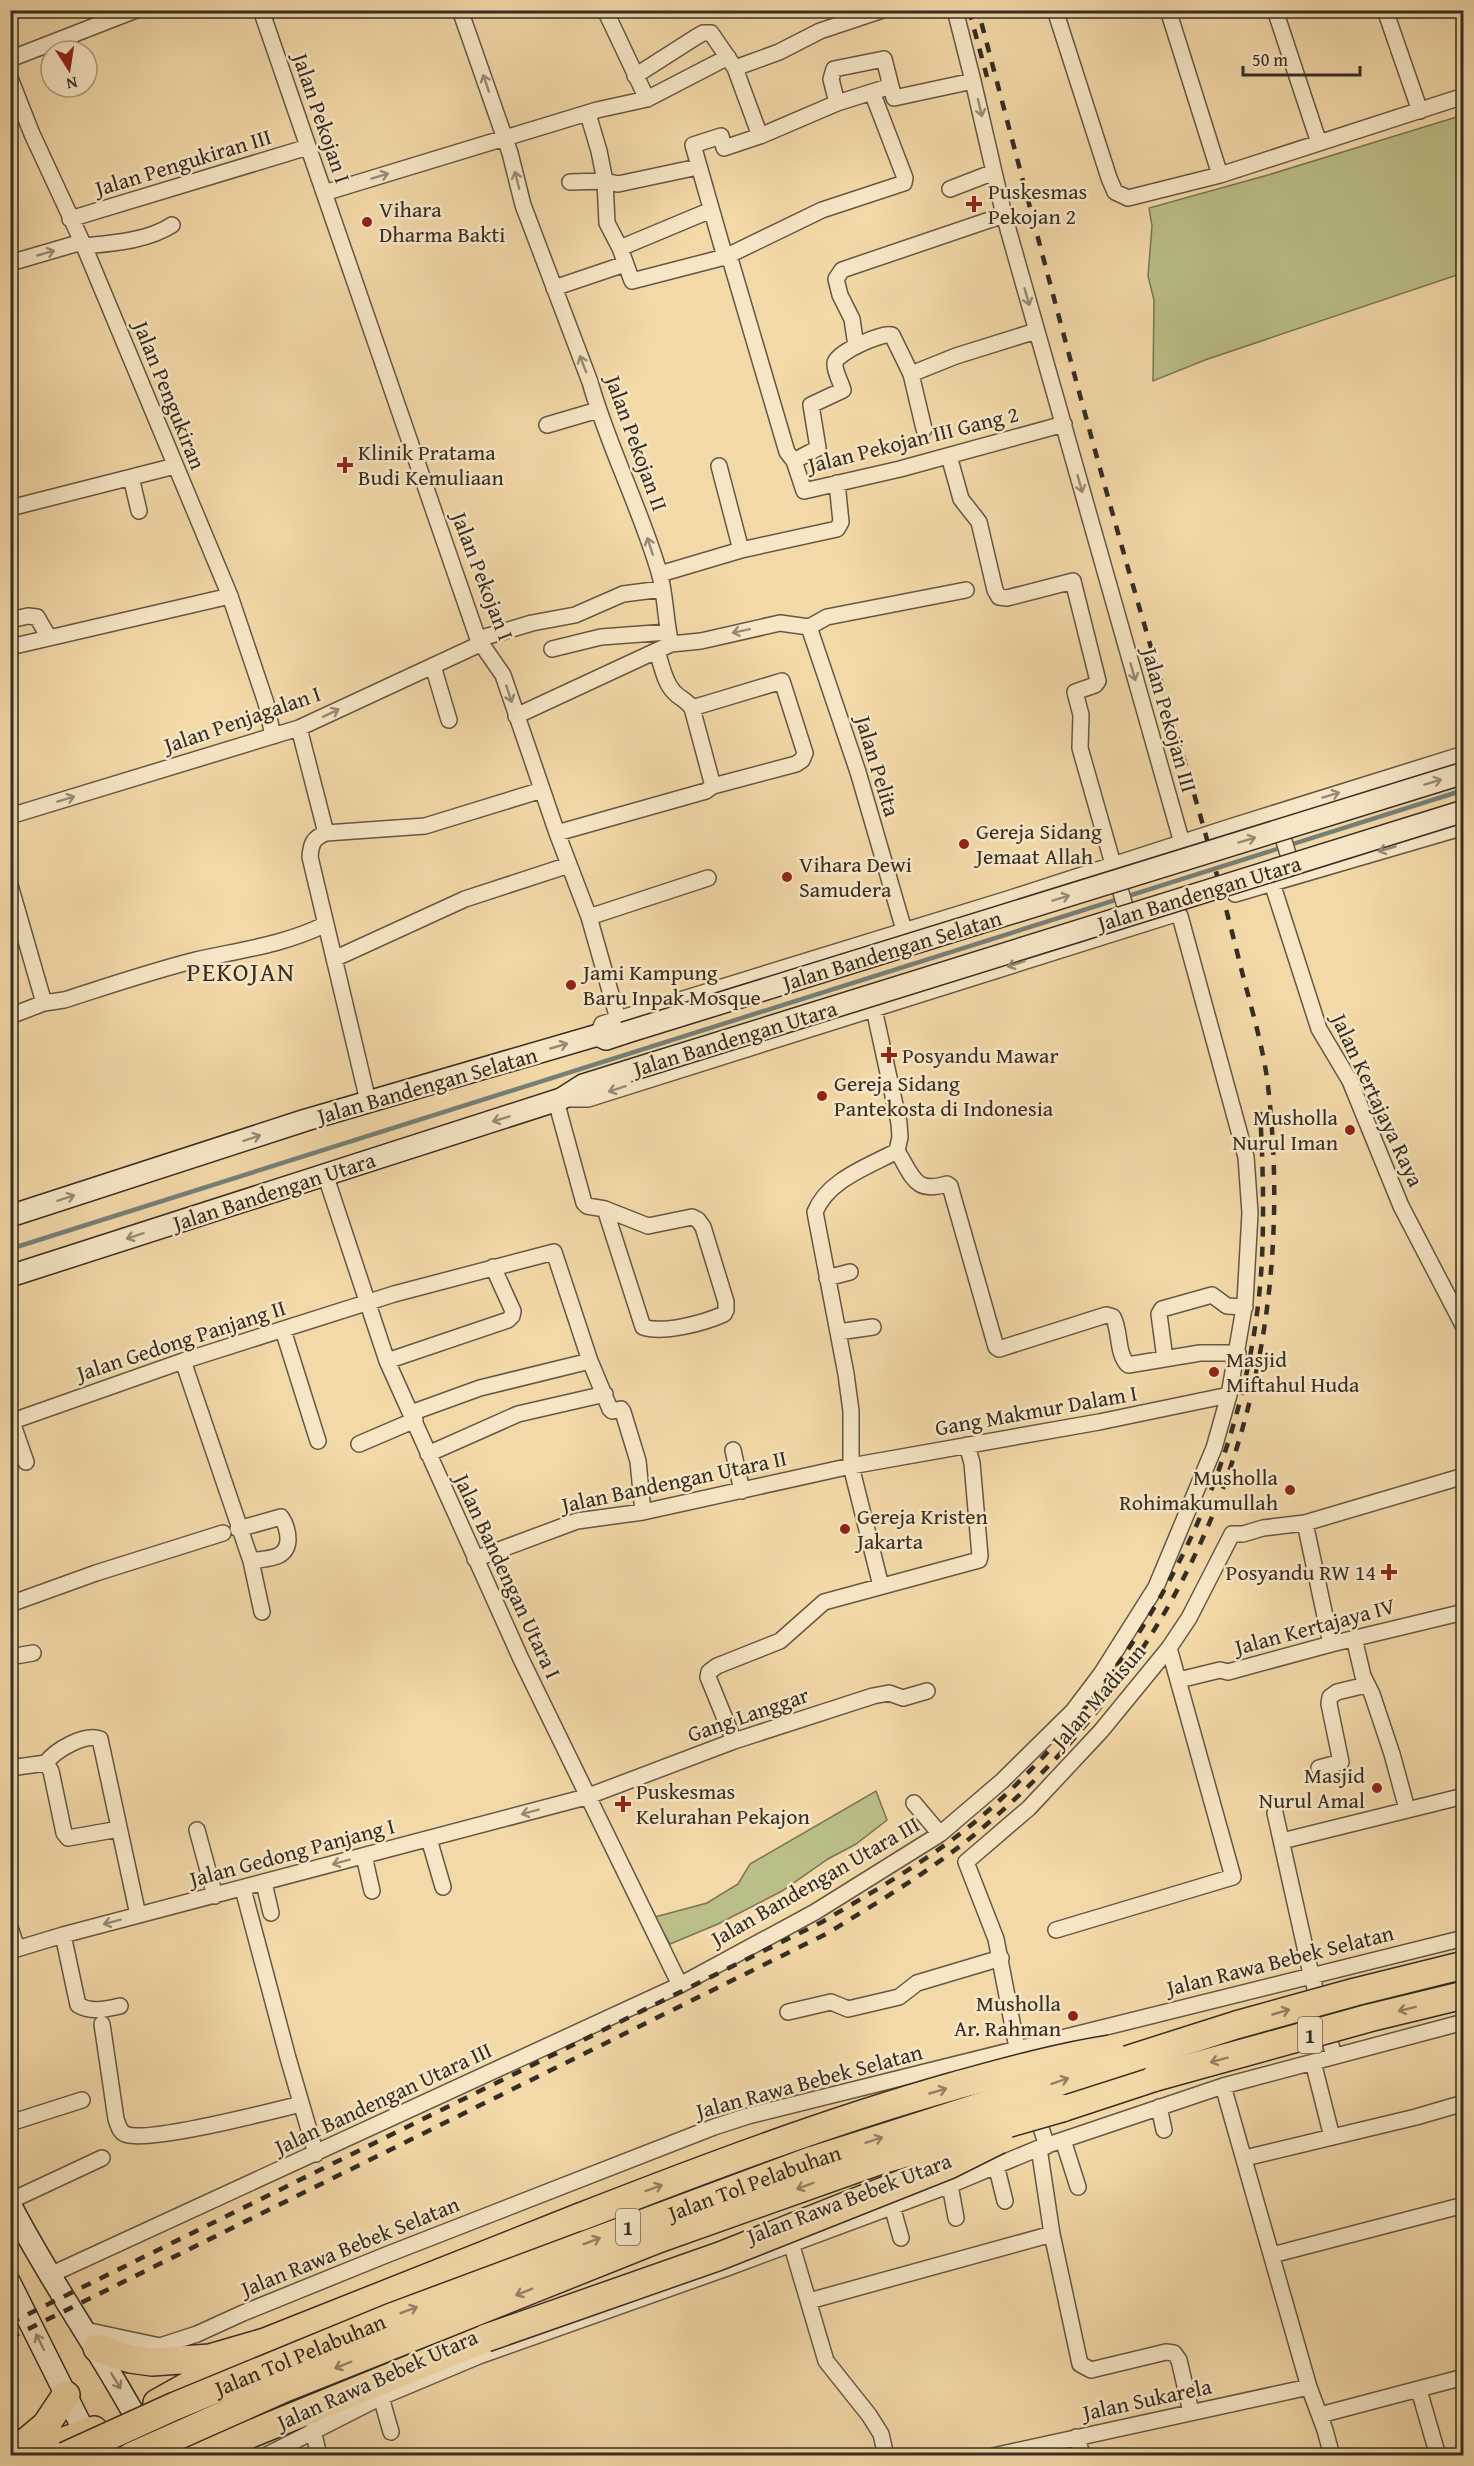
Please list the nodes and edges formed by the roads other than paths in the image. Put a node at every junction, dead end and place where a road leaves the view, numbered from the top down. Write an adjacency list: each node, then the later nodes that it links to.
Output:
1 (17, 10): 12 (street)
2 (136, 10): 14 (street)
3 (261, 10): 29 (street, Jalan Pekojan I)
4 (605, 10): 16 (street)
5 (883, 10): 13 (street)
6 (955, 10): 18 (street, Jalan Pekojan III)
7 (1055, 10): 32 (street)
8 (1168, 10): 32 (street)
9 (1275, 10): 28 (street)
10 (1385, 10): 24 (street)
11 (466, 12): 27 (street, Jalan Pekojan II, one-way to 11)
12 (10, 13)
13 (847, 16): 15 (street)
14 (10, 59)
15 (731, 63): 16 (street); 22 (street); 26 (street)
16 (635, 76): 22 (street)
17 (10, 78): 39 (street, Jalan Pengukiran)
18 (974, 81): 20 (street); 31 (street, Jalan Pekojan III, one-way to 31)
19 (872, 92): 20 (street); 23 (street); 43 (street)
20 (892, 92): 23 (street)
21 (1464, 96): 24 (street)
22 (647, 99): 25 (street)
23 (837, 103): 26 (street)
24 (1420, 111): 28 (street)
25 (588, 114): 27 (street); 33 (street)
26 (760, 136): 30 (street)
27 (506, 138): 36 (street, one-way to 27); 46 (street, Jalan Pekojan II, one-way to 27)
28 (1319, 143): 32 (street)
29 (308, 147): 36 (street, Jalan Pekojan I); 39 (street, Jalan Pengukiran III)
30 (698, 167): 33 (street); 37 (street)
31 (994, 172): 35 (street); 38 (street, Jalan Pekojan III)
32 (1220, 175)
33 (604, 181): 34 (street); 42 (street)
34 (570, 182)
35 (950, 189)
36 (324, 193): 69 (street, Jalan Pekojan I)
37 (711, 210): 42 (street); 43 (street)
38 (1004, 215): 47 (street, Jalan Pekojan III, one-way to 47); 48 (street)
39 (70, 219): 41 (street, Jalan Pengukiran)
40 (172, 225): 41 (street)
41 (83, 244): 44 (street, one-way to 41); 56 (street, Jalan Pengukiran)
42 (620, 248): 45 (street)
43 (725, 257): 45 (street); 55 (street)
44 (10, 263)
45 (625, 264): 46 (street)
46 (554, 288): 50 (street, Jalan Pekojan II, one-way to 46)
47 (1036, 331): 49 (street); 51 (street, Jalan Pekojan III)
48 (856, 346): 49 (street); 55 (street)
49 (911, 374): 53 (street)
50 (598, 410): 52 (street); 63 (street, Jalan Pekojan II, one-way to 50)
51 (1064, 424): 54 (street, Jalan Pekojan III Gang 2); 89 (street, Jalan Pekojan III, one-way to 89)
52 (547, 425)
53 (924, 429)
54 (949, 456): 59 (street, Jalan Pekojan III Gang 2); 91 (street)
55 (794, 461): 59 (street, Jalan Pekojan III Gang 2)
56 (175, 466): 58 (street); 65 (street, Jalan Pengukiran)
57 (719, 466): 62 (street)
58 (131, 477): 60 (street); 61 (street)
59 (837, 483): 62 (street, Jalan Penjagalan I)
60 (10, 508)
61 (139, 511)
62 (741, 550): 63 (street, Jalan Penjagalan I)
63 (661, 581): 69 (street, Jalan Penjagalan I); 70 (street, Jalan Pekojan II)
64 (966, 591): 67 (street)
65 (230, 596): 68 (street); 78 (street, Jalan Pengukiran)
66 (10, 620): 68 (street)
67 (804, 626): 70 (street, one-way to 70); 100 (street, Jalan Pelita)
68 (48, 636): 71 (street)
69 (479, 641): 73 (street, Jalan Penjagalan I); 75 (street, Jalan Pekojan I, one-way to 75)
70 (665, 643): 72 (street); 74 (street, Jalan Pekojan II); 75 (street)
71 (10, 647)
72 (552, 649)
73 (433, 666): 76 (street); 77 (street, Jalan Penjagalan I, one-way to 73)
74 (692, 708): 81 (street); 81 (street)
75 (516, 716): 82 (street, Jalan Pekojan I)
76 (449, 720)
77 (300, 728): 78 (street, Jalan Penjagalan I); 87 (street)
78 (273, 736): 85 (street, Jalan Penjagalan I, one-way to 78)
79 (1464, 754): 84 (street, one-way to 79)
80 (1464, 772): 105 (main road, Jalan Bandengan Selatan, one-way to 80, bridge)
81 (713, 786): 88 (street)
82 (542, 790): 87 (street); 88 (street, Jalan Pekojan I)
83 (1464, 811): 106 (main road, Jalan Bandengan Utara, bridge)
84 (1276, 815): 89 (street); 92 (street, bridge)
85 (10, 816)
86 (1464, 826): 92 (street, Jalan Bandengan Utara, one-way to 92)
87 (326, 833): 98 (street)
88 (556, 833): 90 (street, Jalan Pekojan I)
89 (1182, 843): 91 (street)
90 (569, 865): 97 (street, Jalan Pekojan I); 101 (street)
91 (1114, 869): 99 (street, bridge); 100 (street)
92 (1294, 875): 94 (street)
93 (708, 878): 97 (street)
94 (1272, 883): 96 (street); 119 (street, Jalan Kertajaya Raya)
95 (10, 885): 102 (street)
96 (1235, 894)
97 (589, 917): 105 (street, Jalan Pekojan I)
98 (324, 925): 101 (street); 102 (street)
99 (1130, 925): 103 (street, one-way to 103); 117 (street, Jalan Bandengan Utara III)
100 (904, 930): 105 (street)
101 (334, 959): 107 (street)
102 (44, 1003): 104 (street)
103 (874, 1009): 106 (street, one-way to 106); 108 (street)
104 (10, 1016)
105 (621, 1026): 107 (main road, Jalan Bandengan Selatan, one-way to 105)
106 (559, 1100): 109 (main road, Jalan Bandengan Utara, one-way to 109); 110 (street)
107 (368, 1101): 111 (main road, Jalan Bandengan Selatan, one-way to 107)
108 (897, 1151): 115 (street); 123 (street)
109 (325, 1174): 114 (main road, Jalan Bandengan Utara, one-way to 114); 116 (street, Jalan Bandengan Utara I)
110 (605, 1209): 110 (street)
111 (10, 1216)
112 (493, 1267): 116 (street, Jalan Gedong Panjang II); 125 (street); 126 (street, Jalan Gedong Panjang II)
113 (850, 1272): 115 (street)
114 (10, 1276)
115 (827, 1278): 121 (street)
116 (367, 1304): 120 (street, Jalan Gedong Panjang II); 125 (street, Jalan Bandengan Utara I)
117 (1245, 1307): 122 (street, Jalan Bandengan Utara III); 123 (street)
118 (873, 1327): 121 (street)
119 (1464, 1327)
120 (283, 1330): 124 (street, Jalan Gedong Panjang II); 131 (street)
121 (838, 1332): 137 (street)
122 (1238, 1353): 123 (street); 128 (street, Jalan Bandengan Utara III)
123 (1165, 1359)
124 (183, 1361): 130 (street, Jalan Gedong Panjang II); 142 (street)
125 (387, 1361): 129 (street, Jalan Bandengan Utara I)
126 (591, 1361): 127 (street); 129 (street)
127 (605, 1394): 135 (street); 140 (street)
128 (1229, 1395): 133 (street, Gang Makmur Dalam I); 168 (street, Jalan Bandengan Utara III)
129 (413, 1417): 132 (street); 135 (street, Jalan Bandengan Utara I)
130 (11, 1422): 136 (street)
131 (318, 1441)
132 (358, 1444)
133 (967, 1445): 137 (street, Gang Makmur Dalam I); 145 (street)
134 (733, 1450): 139 (street)
135 (428, 1454): 143 (street, Jalan Bandengan Utara I)
136 (26, 1462)
137 (850, 1466): 139 (street, Jalan Bandengan Utara II); 145 (street)
138 (1464, 1476): 141 (street)
139 (742, 1491): 140 (street, Jalan Bandengan Utara II)
140 (643, 1512): 143 (street, Jalan Bandengan Utara II)
141 (1305, 1523): 150 (street); 151 (street, Jalan Madisun)
142 (231, 1531): 144 (street); 144 (street); 146 (street)
143 (475, 1559): 161 (street, Jalan Bandengan Utara I)
144 (251, 1561): 147 (street)
145 (881, 1586): 157 (street)
146 (12, 1599)
147 (262, 1612)
148 (1464, 1612): 149 (street, Jalan Kertajaya IV)
149 (1354, 1638): 150 (street, Jalan Kertajaya IV); 155 (street)
150 (1331, 1644): 154 (street, Jalan Kertajaya IV)
151 (1168, 1648): 154 (street); 184 (street, Jalan Madisun)
152 (33, 1653): 153 (street)
153 (10, 1657)
154 (1179, 1680): 180 (street)
155 (1366, 1685): 160 (street); 164 (street)
156 (927, 1691): 157 (street, Gang Langgar)
157 (734, 1741): 161 (street, Gang Langgar)
158 (46, 1763): 159 (street); 166 (street); 166 (street)
159 (10, 1768)
160 (1319, 1768)
161 (586, 1797): 169 (street, Jalan Gedong Panjang I, one-way to 169); 187 (street, Jalan Bandengan Utara I)
162 (1464, 1797): 164 (street)
163 (914, 1803): 168 (street)
164 (1407, 1809): 170 (street)
165 (1275, 1813): 170 (street)
166 (119, 1829): 178 (street)
167 (197, 1830): 176 (street)
168 (940, 1834): 187 (street, Jalan Bandengan Utara III)
169 (429, 1839): 171 (street, Jalan Gedong Panjang I); 173 (street)
170 (1282, 1841): 186 (street)
171 (364, 1856): 172 (street, Jalan Gedong Panjang I, one-way to 172); 175 (street)
172 (264, 1883): 174 (street, Jalan Gedong Panjang I); 177 (street)
173 (443, 1887)
174 (243, 1889): 176 (street, Jalan Gedong Panjang I); 200 (street)
175 (372, 1891)
176 (215, 1896): 178 (street, Jalan Gedong Panjang I)
177 (271, 1913)
178 (138, 1915): 181 (street, Jalan Gedong Panjang I, one-way to 181)
179 (10, 1927): 183 (street)
180 (1056, 1930)
181 (63, 1935): 183 (street, Jalan Gedong Panjang I); 189 (street)
182 (1464, 1938): 186 (street, Jalan Rawa Bebek Selatan)
183 (14, 1950)
184 (1001, 1958): 190 (street); 194 (street)
185 (1464, 1965): 193 (highway, Jalan Tol Pelabuhan / 1, one-way to 185, bridge)
186 (1311, 1974): 194 (street, Jalan Rawa Bebek Selatan); 195 (street)
187 (680, 1985): 208 (street, Jalan Bandengan Utara III)
188 (1464, 1995): 202 (highway, Jalan Tol Pelabuhan / 1, one-way to 202, bridge)
189 (120, 2006)
190 (788, 2012)
191 (1464, 2022): 195 (street, Jalan Rawa Bebek Utara)
192 (102, 2024): 200 (street)
193 (1205, 2036): 227 (highway, one-way to 193, bridge); 242 (highway, Jalan Tol Pelabuhan / 1, one-way to 193, bridge)
194 (1017, 2050): 207 (street); 226 (street, Jalan Rawa Bebek Selatan)
195 (1334, 2056): 196 (street, Jalan Rawa Bebek Utara)
196 (1313, 2062): 197 (street, Jalan Rawa Bebek Utara); 205 (street)
197 (1223, 2086): 201 (street, Jalan Rawa Bebek Utara); 210 (street)
198 (82, 2100): 203 (street)
199 (1464, 2103): 205 (street)
200 (302, 2104): 208 (street)
201 (1159, 2107): 204 (street); 206 (street, Jalan Rawa Bebek Utara)
202 (1062, 2108): 236 (highway, bridge); 243 (highway, Jalan Tol Pelabuhan / 1, one-way to 243, bridge)
203 (10, 2122)
204 (1164, 2130)
205 (1332, 2138): 210 (street)
206 (1063, 2140): 207 (street, Jalan Rawa Bebek Utara); 213 (street)
207 (1043, 2147): 211 (street, Jalan Rawa Bebek Utara); 219 (street)
208 (316, 2154): 223 (street, Jalan Bandengan Utara III)
209 (102, 2158): 215 (street)
210 (1245, 2158): 222 (street)
211 (996, 2165): 212 (street, Jalan Rawa Bebek Utara); 214 (street)
212 (950, 2185): 217 (street, Jalan Rawa Bebek Utara); 218 (street)
213 (1078, 2187)
214 (1005, 2201)
215 (10, 2203): 223 (main road)
216 (1464, 2205): 222 (street)
217 (892, 2206): 220 (street); 221 (street, Jalan Rawa Bebek Utara)
218 (956, 2218)
219 (1052, 2234): 225 (street); 233 (street)
220 (901, 2238)
221 (791, 2243): 225 (street); 232 (street, Jalan Rawa Bebek Utara)
222 (1272, 2255): 229 (street)
223 (50, 2275): 226 (main road)
224 (10, 2283): 231 (main road, one-way to 224)
225 (809, 2301): 249 (street)
226 (91, 2339): 227 (highway); 234 (main road, one-way to 234)
227 (265, 2342): 234 (highway)
228 (1464, 2377): 230 (street)
229 (1310, 2387): 233 (street, Jalan Sukarela); 235 (street)
230 (1419, 2390): 235 (street); 253 (street)
231 (66, 2395): 240 (main road); 241 (highway)
232 (381, 2397): 237 (street, Jalan Rawa Bebek Utara); 238 (street)
233 (1191, 2412): 239 (street, Jalan Sukarela)
234 (134, 2414): 240 (highway); 244 (main road)
235 (1320, 2415): 252 (street)
236 (286, 2421): 245 (highway); 246 (highway)
237 (313, 2430): 247 (street, Jalan Rawa Bebek Utara); 248 (street)
238 (391, 2432)
239 (1076, 2437): 250 (street, Jalan Sukarela); 251 (street)
240 (91, 2445): 241 (highway)
241 (14, 2452)
242 (65, 2456)
243 (132, 2456)
244 (156, 2456)
245 (171, 2456)
246 (233, 2456)
247 (265, 2456)
248 (319, 2456)
249 (886, 2456)
250 (993, 2456)
251 (1083, 2456)
252 (1332, 2456)
253 (1438, 2456)

